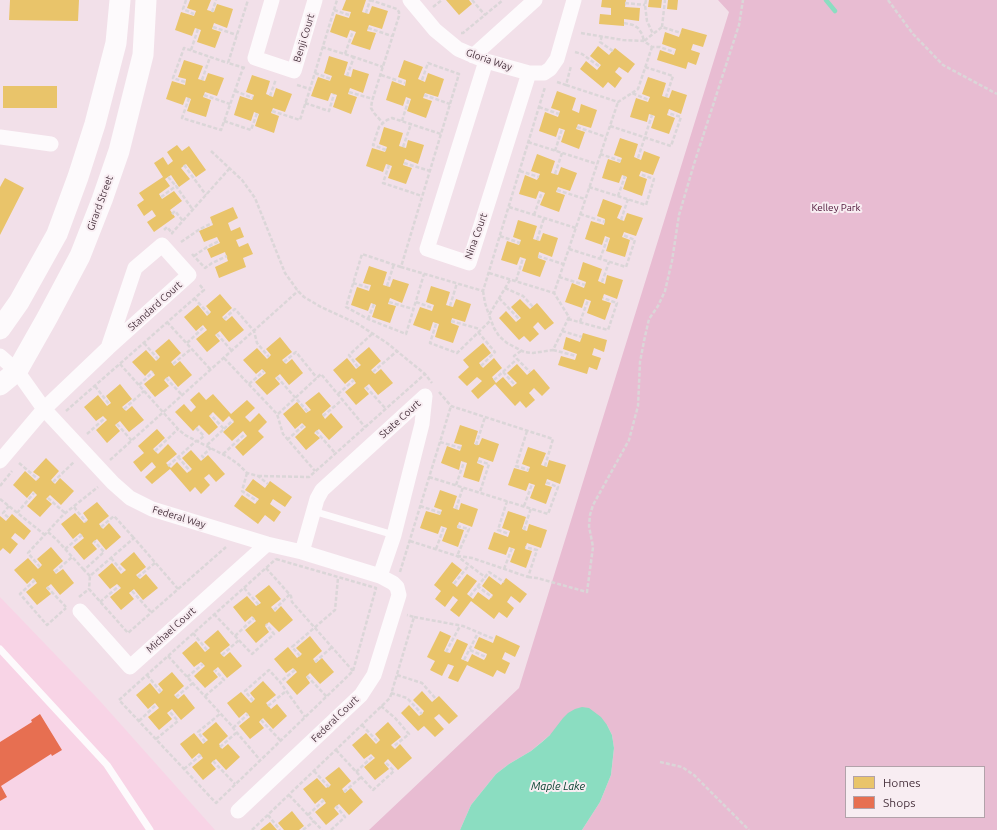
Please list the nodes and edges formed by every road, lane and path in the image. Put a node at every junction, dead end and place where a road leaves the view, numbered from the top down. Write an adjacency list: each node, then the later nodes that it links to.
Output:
1 (120, 0): 209 (street)
2 (146, 0): 236 (street, Girard Street)
3 (186, 0): 26 (path)
4 (216, 0): 23 (path)
5 (272, 0): 6 (street, Benji Court)
6 (315, 0)
7 (370, 0): 25 (path); 40 (path)
8 (410, 0): 52 (street, Gloria Way)
9 (442, 0): 21 (path)
10 (472, 0): 28 (path)
11 (503, 0): 28 (path)
12 (535, 0): 52 (street)
13 (574, 0): 59 (street, Gloria Way)
14 (646, 0): 20 (path)
15 (665, 0): 31 (path)
16 (743, 0): 370 (path)
17 (888, 0): 77 (path)
18 (625, 3): 20 (path)
19 (430, 4): 21 (path)
20 (645, 5): 38 (path)
21 (433, 7): 24 (path)
22 (334, 10): 27 (path)
23 (212, 12)
24 (437, 12)
25 (366, 13)
26 (194, 14)
27 (350, 15)
28 (485, 15): 35 (path)
29 (624, 23): 42 (path)
30 (213, 27): 39 (path)
31 (662, 27): 37 (path); 38 (path)
32 (368, 28): 40 (path)
33 (198, 29): 45 (path)
34 (353, 31): 49 (path)
35 (458, 32)
36 (581, 33): 41 (path)
37 (681, 33)
38 (653, 34): 42 (path)
39 (237, 35)
40 (392, 36): 54 (path)
41 (602, 36): 42 (path); 46 (path)
42 (644, 42): 44 (path)
43 (322, 47): 49 (path)
44 (652, 47): 48 (path); 56 (path)
45 (191, 50): 50 (path); 68 (path)
46 (613, 51)
47 (575, 52): 55 (path)
48 (674, 52)
49 (345, 54): 51 (path)
50 (210, 57): 53 (path); 65 (path)
51 (354, 57): 54 (path); 61 (path)
52 (479, 58): 59 (street, Gloria Way); 59 (street, Nina Court)
53 (228, 63)
54 (383, 67): 60 (path)
55 (600, 67)
56 (645, 67): 75 (path); 81 (path)
57 (242, 68): 73 (path)
58 (314, 73): 64 (path)
59 (529, 73)
60 (380, 75): 69 (path); 85 (path)
61 (348, 76)
62 (568, 76): 71 (path)
63 (276, 78): 80 (path)
64 (331, 79)
65 (202, 80)
66 (422, 80): 90 (path)
67 (555, 81): 71 (path)
68 (186, 82)
69 (406, 83)
70 (546, 83): 91 (path)
71 (566, 85): 87 (path)
72 (310, 89): 88 (path)
73 (235, 91): 83 (path); 89 (path)
74 (349, 92): 85 (path)
75 (632, 93): 86 (path); 87 (path)
76 (334, 94): 88 (path)
77 (997, 94)
78 (204, 95): 89 (path)
79 (424, 95): 90 (path)
80 (270, 96)
81 (666, 97)
82 (189, 98): 97 (path)
83 (254, 98)
84 (409, 98): 98 (path)
85 (373, 100): 99 (path)
86 (649, 100)
87 (618, 102): 101 (path)
88 (305, 103): 92 (path)
89 (230, 104): 97 (path)
90 (450, 104): 104 (path)
91 (539, 107): 95 (path); 108 (path)
92 (272, 111)
93 (257, 113): 97 (path)
94 (668, 113): 107 (path)
95 (559, 114)
96 (652, 115): 107 (path)
97 (224, 121)
98 (402, 121): 99 (path); 100 (path)
99 (383, 123): 111 (path)
100 (411, 124): 104 (path); 110 (path)
101 (610, 126): 106 (path); 107 (path)
102 (577, 127): 106 (path)
103 (562, 129): 113 (path)
104 (441, 134): 123 (path)
105 (0, 137): 109 (street)
106 (606, 137): 115 (path)
107 (645, 138): 116 (path)
108 (528, 142): 113 (path); 124 (path)
109 (50, 144)
110 (402, 147)
111 (386, 150)
112 (211, 151): 122 (path)
113 (555, 151): 114 (path)
114 (562, 153): 119 (path); 125 (path)
115 (600, 154): 117 (path); 119 (path)
116 (638, 158)
117 (621, 161)
118 (404, 163): 123 (path)
119 (597, 164): 131 (path)
120 (184, 165): 134 (path)
121 (389, 165): 135 (path)
122 (229, 168): 134 (path); 183 (path)
123 (430, 171): 135 (path)
124 (520, 171): 129 (path); 140 (path)
125 (555, 174)
126 (640, 174): 139 (path)
127 (625, 176): 136 (path)
128 (168, 177): 130 (path)
129 (539, 177)
130 (176, 186): 137 (path); 141 (path)
131 (589, 187): 136 (path); 138 (path)
132 (557, 190): 138 (path)
133 (542, 192): 144 (path)
134 (206, 195): 141 (path)
135 (422, 196): 169 (path)
136 (618, 196): 139 (path)
137 (161, 197)
138 (585, 199): 143 (path)
139 (628, 199): 146 (path)
140 (508, 207): 144 (path); 152 (path)
141 (193, 210): 147 (path)
142 (172, 214): 147 (path)
143 (580, 214): 148 (path); 150 (path)
144 (534, 215): 145 (path)
145 (544, 218): 150 (path); 154 (path)
146 (621, 220)
147 (183, 221): 156 (path)
148 (604, 222)
149 (212, 223): 156 (path)
150 (576, 228): 159 (path)
151 (623, 235): 166 (path)
152 (500, 236): 157 (path); 170 (path)
153 (608, 237): 165 (path)
154 (537, 240)
155 (219, 241): 161 (path)
156 (181, 242): 158 (path)
157 (520, 243)
158 (185, 247)
159 (568, 249): 165 (path); 168 (path)
160 (190, 251): 161 (path)
161 (194, 256): 162 (path)
162 (226, 256)
163 (538, 256): 168 (path)
164 (523, 258): 175 (path)
165 (600, 259): 166 (path)
166 (609, 262): 176 (path)
167 (394, 264): 169 (path); 177 (path); 180 (path)
168 (564, 264): 172 (path)
169 (401, 267): 171 (path)
170 (488, 273): 174 (path); 184 (path)
171 (424, 274): 178 (path); 191 (path)
172 (559, 277): 179 (path); 185 (path)
173 (194, 279): 186 (path)
174 (510, 280): 175 (path); 182 (path)
175 (516, 281): 185 (path)
176 (602, 282)
177 (353, 283): 181 (path); 200 (path)
178 (457, 283): 184 (path); 193 (path)
179 (585, 285)
180 (387, 286)
181 (370, 288)
182 (505, 288): 187 (path); 194 (path)
183 (298, 291): 210 (path); 214 (path)
184 (483, 291): 198 (path)
185 (554, 293): 202 (path)
186 (194, 298): 197 (path); 205 (path)
187 (499, 298): 198 (path); 201 (path)
188 (603, 298): 206 (path)
189 (588, 300): 206 (path)
190 (389, 302): 196 (path)
191 (416, 302): 195 (path); 196 (path)
192 (374, 304): 200 (path)
193 (450, 306)
194 (533, 307)
195 (433, 308)
196 (413, 310): 200 (path)
197 (209, 314)
198 (489, 315): 203 (path)
199 (224, 319): 210 (path)
200 (368, 319)
201 (519, 319)
202 (568, 319): 206 (path); 212 (path)
203 (491, 320): 211 (path); 223 (path)
204 (451, 321): 211 (path)
205 (167, 322): 216 (path); 217 (path)
206 (580, 322)
207 (436, 324): 211 (path)
208 (204, 328): 217 (path)
209 (0, 329)
210 (254, 331): 221 (path); 226 (path)
211 (479, 331): 233 (path)
212 (562, 331): 215 (path); 220 (path)
213 (217, 334): 221 (path)
214 (372, 334): 222 (path); 234 (path)
215 (582, 337)
216 (144, 343): 228 (path); 231 (path)
217 (186, 343): 219 (path)
218 (108, 348): 218 (street, Standard Court); 262 (street, Standard Court)
219 (191, 348): 232 (path); 235 (path)
220 (553, 350): 223 (path); 225 (path)
221 (232, 351): 227 (path)
222 (397, 351): 239 (path); 242 (path)
223 (521, 351): 229 (path)
224 (0, 356): 236 (street, Federal Way)
225 (576, 356)
226 (269, 357)
227 (224, 358): 235 (path); 248 (path)
228 (158, 359)
229 (517, 359): 240 (path); 241 (path)
230 (284, 362): 245 (path)
231 (120, 364): 250 (path); 253 (path)
232 (173, 364)
233 (481, 366)
234 (358, 367)
235 (211, 370): 258 (path)
236 (16, 371): 249 (street, Girard Street); 262 (street, Federal Way)
237 (264, 371): 248 (path)
238 (153, 372): 250 (path)
239 (373, 372)
240 (503, 372): 247 (path); 252 (path)
241 (530, 372)
242 (424, 374): 251 (path); 264 (path)
243 (277, 377): 259 (path)
244 (166, 378): 258 (path)
245 (317, 378): 257 (path); 259 (path)
246 (354, 380): 257 (path)
247 (494, 380)
248 (249, 384): 268 (path)
249 (0, 385)
250 (139, 385): 256 (path)
251 (433, 385)
252 (515, 385)
253 (95, 386): 261 (path); 267 (path)
254 (366, 387): 264 (path)
255 (438, 390): 271 (path)
256 (144, 391): 263 (path); 266 (path)
257 (338, 394): 260 (path)
258 (182, 396): 266 (path)
259 (296, 398): 265 (path); 268 (path)
260 (342, 400): 270 (path); 276 (path)
261 (109, 404)
262 (44, 409): 298 (street, Standard Court); 352 (street, Federal Way)
263 (124, 409)
264 (386, 409): 276 (path)
265 (308, 412)
266 (163, 413): 278 (path); 285 (path)
267 (63, 414)
268 (277, 414): 284 (path)
269 (211, 415): 279 (path)
270 (323, 416)
271 (485, 417): 281 (path); 288 (path)
272 (104, 418): 283 (path)
273 (233, 420): 279 (path)
274 (117, 424): 285 (path)
275 (304, 425): 284 (path)
276 (365, 427): 293 (path)
277 (196, 428): 286 (path)
278 (178, 429): 286 (path); 292 (path)
279 (224, 429): 289 (path)
280 (316, 431): 293 (path)
281 (527, 431): 303 (path); 304 (path)
282 (245, 434): 294 (path)
283 (84, 437)
284 (287, 440): 306 (path)
285 (132, 441): 300 (path)
286 (197, 441): 289 (path); 296 (path)
287 (440, 442): 291 (path)
288 (476, 444)
289 (206, 446): 290 (path)
290 (211, 448): 294 (path); 297 (path)
291 (461, 448)
292 (155, 451)
293 (336, 453): 306 (path)
294 (224, 454): 307 (path)
295 (70, 456): 312 (path)
296 (178, 457): 302 (path); 305 (path)
297 (204, 458)
298 (0, 461)
299 (478, 461): 321 (path)
300 (108, 462)
301 (464, 462): 316 (path)
302 (168, 466)
303 (545, 466)
304 (529, 470)
305 (190, 471)
306 (315, 471): 308 (path)
307 (247, 473): 308 (path); 325 (path)
308 (258, 476): 314 (path)
309 (429, 477): 316 (path)
310 (38, 479): 317 (path)
311 (94, 481): 318 (path)
312 (53, 482)
313 (545, 482): 331 (path)
314 (268, 484)
315 (532, 484): 329 (path)
316 (456, 485): 319 (path)
317 (0, 486)
318 (98, 486): 320 (path); 330 (path)
319 (463, 487): 321 (path); 332 (path)
320 (103, 491)
321 (480, 492): 326 (path)
322 (34, 493): 334 (path)
323 (48, 498): 335 (path)
324 (0, 499): 327 (path)
325 (257, 501)
326 (507, 501): 329 (path); 344 (path)
327 (9, 506): 334 (path); 337 (path)
328 (420, 506): 336 (path)
329 (524, 506): 331 (path)
330 (74, 507): 335 (path); 338 (path)
331 (531, 508): 342 (path)
332 (456, 509)
333 (313, 511): 347 (lane); 347 (street, State Court); 357 (street, State Court)
334 (17, 513): 345 (path)
335 (65, 513): 343 (path)
336 (441, 513)
337 (9, 518)
338 (86, 522)
339 (457, 526): 358 (path)
340 (101, 527): 348 (path)
341 (444, 527): 355 (path)
342 (524, 530)
343 (48, 532): 345 (path); 356 (path)
344 (509, 534)
345 (45, 535): 363 (path)
346 (82, 535): 356 (path)
347 (394, 535): 374 (street, State Court)
348 (134, 538): 360 (path); 361 (path)
349 (94, 541): 366 (path)
350 (410, 541): 355 (path)
351 (229, 544): 383 (path)
352 (267, 544): 357 (street, Federal Way); 389 (street, Michael Court)
353 (525, 547): 370 (path)
354 (512, 548): 365 (path)
355 (436, 549): 358 (path)
356 (65, 550): 359 (path)
357 (302, 552): 374 (street, Federal Way)
358 (457, 556): 362 (path); 365 (path)
359 (72, 557): 366 (path); 367 (path)
360 (111, 558): 368 (path); 369 (path)
361 (155, 563): 371 (path); 383 (path)
362 (469, 565): 373 (path); 377 (path)
363 (40, 567)
364 (266, 568): 372 (path); 381 (path); 385 (path)
365 (504, 569): 370 (path)
366 (84, 570): 369 (path)
367 (55, 572)
368 (123, 572)
369 (90, 576): 382 (path)
370 (528, 576)
371 (138, 577)
372 (338, 577): 398 (path); 418 (path)
373 (485, 577): 376 (path); 380 (path)
374 (387, 579): 469 (street, Federal Court)
375 (35, 580): 378 (path)
376 (504, 582)
377 (454, 584)
378 (48, 586)
379 (119, 586): 388 (path)
380 (477, 586): 386 (path); 387 (path)
381 (244, 588): 390 (path); 393 (path)
382 (88, 589): 388 (path); 389 (path)
383 (178, 589): 392 (path)
384 (132, 591): 392 (path)
385 (290, 594): 391 (path); 398 (path)
386 (470, 596)
387 (492, 597)
388 (100, 602): 392 (path)
389 (79, 605)
390 (259, 605)
391 (274, 610)
392 (151, 612)
393 (214, 614): 399 (path); 401 (path)
394 (414, 617): 397 (path)
395 (254, 618): 401 (path)
396 (266, 624): 403 (path)
397 (460, 626): 400 (path); 408 (path)
398 (314, 627): 404 (path); 411 (path)
399 (193, 633): 406 (path); 410 (path)
400 (478, 633): 402 (path); 407 (path)
401 (235, 636): 403 (path)
402 (494, 639)
403 (239, 640): 409 (path)
404 (332, 647): 414 (path); 418 (path)
405 (0, 649): 473 (lane)
406 (207, 650)
407 (470, 650): 412 (path); 413 (path)
408 (446, 652)
409 (222, 655)
410 (168, 656): 419 (path); 422 (path)
411 (300, 656)
412 (486, 657)
413 (464, 660)
414 (315, 662)
415 (203, 664): 422 (path)
416 (215, 670): 428 (path)
417 (295, 670): 423 (path)
418 (353, 671): 430 (path)
419 (146, 675): 426 (path); 442 (path)
420 (397, 675): 431 (path)
421 (307, 676): 430 (path)
422 (187, 677): 424 (path)
423 (280, 682): 425 (path); 432 (path)
424 (193, 683): 428 (path); 429 (path)
425 (286, 691): 434 (path); 440 (path)
426 (161, 692)
427 (391, 693): 439 (path)
428 (205, 696): 437 (path)
429 (176, 697)
430 (327, 697): 440 (path)
431 (436, 698)
432 (253, 701)
433 (156, 705): 442 (path)
434 (268, 706)
435 (381, 706): 451 (path)
436 (169, 712): 446 (path)
437 (221, 713): 444 (path); 448 (path)
438 (248, 714): 444 (path)
439 (422, 714)
440 (305, 717): 447 (path)
441 (261, 720): 447 (path)
442 (139, 721): 446 (path)
443 (362, 724): 449 (path)
444 (233, 728): 445 (path)
445 (236, 732): 450 (path); 455 (path)
446 (156, 740): 459 (path)
447 (281, 741): 455 (path)
448 (205, 742)
449 (378, 742)
450 (220, 747)
451 (393, 747)
452 (336, 750): 461 (path)
453 (201, 755): 459 (path)
454 (373, 756): 461 (path)
455 (260, 760): 463 (path)
456 (213, 761): 463 (path)
457 (386, 762): 462 (path)
458 (660, 762): 478 (path)
459 (184, 770): 463 (path)
460 (314, 770): 464 (path)
461 (356, 772): 462 (path)
462 (361, 777): 465 (path)
463 (235, 784)
464 (328, 787)
465 (344, 792)
466 (289, 794): 471 (path)
467 (324, 800): 471 (path)
468 (336, 806): 477 (path)
469 (238, 811)
470 (268, 815): 474 (path)
471 (308, 815): 472 (path)
472 (314, 821): 475 (path); 476 (path)
473 (150, 830)
474 (280, 830)
475 (304, 830)
476 (322, 830)
477 (331, 830)
478 (749, 830)

